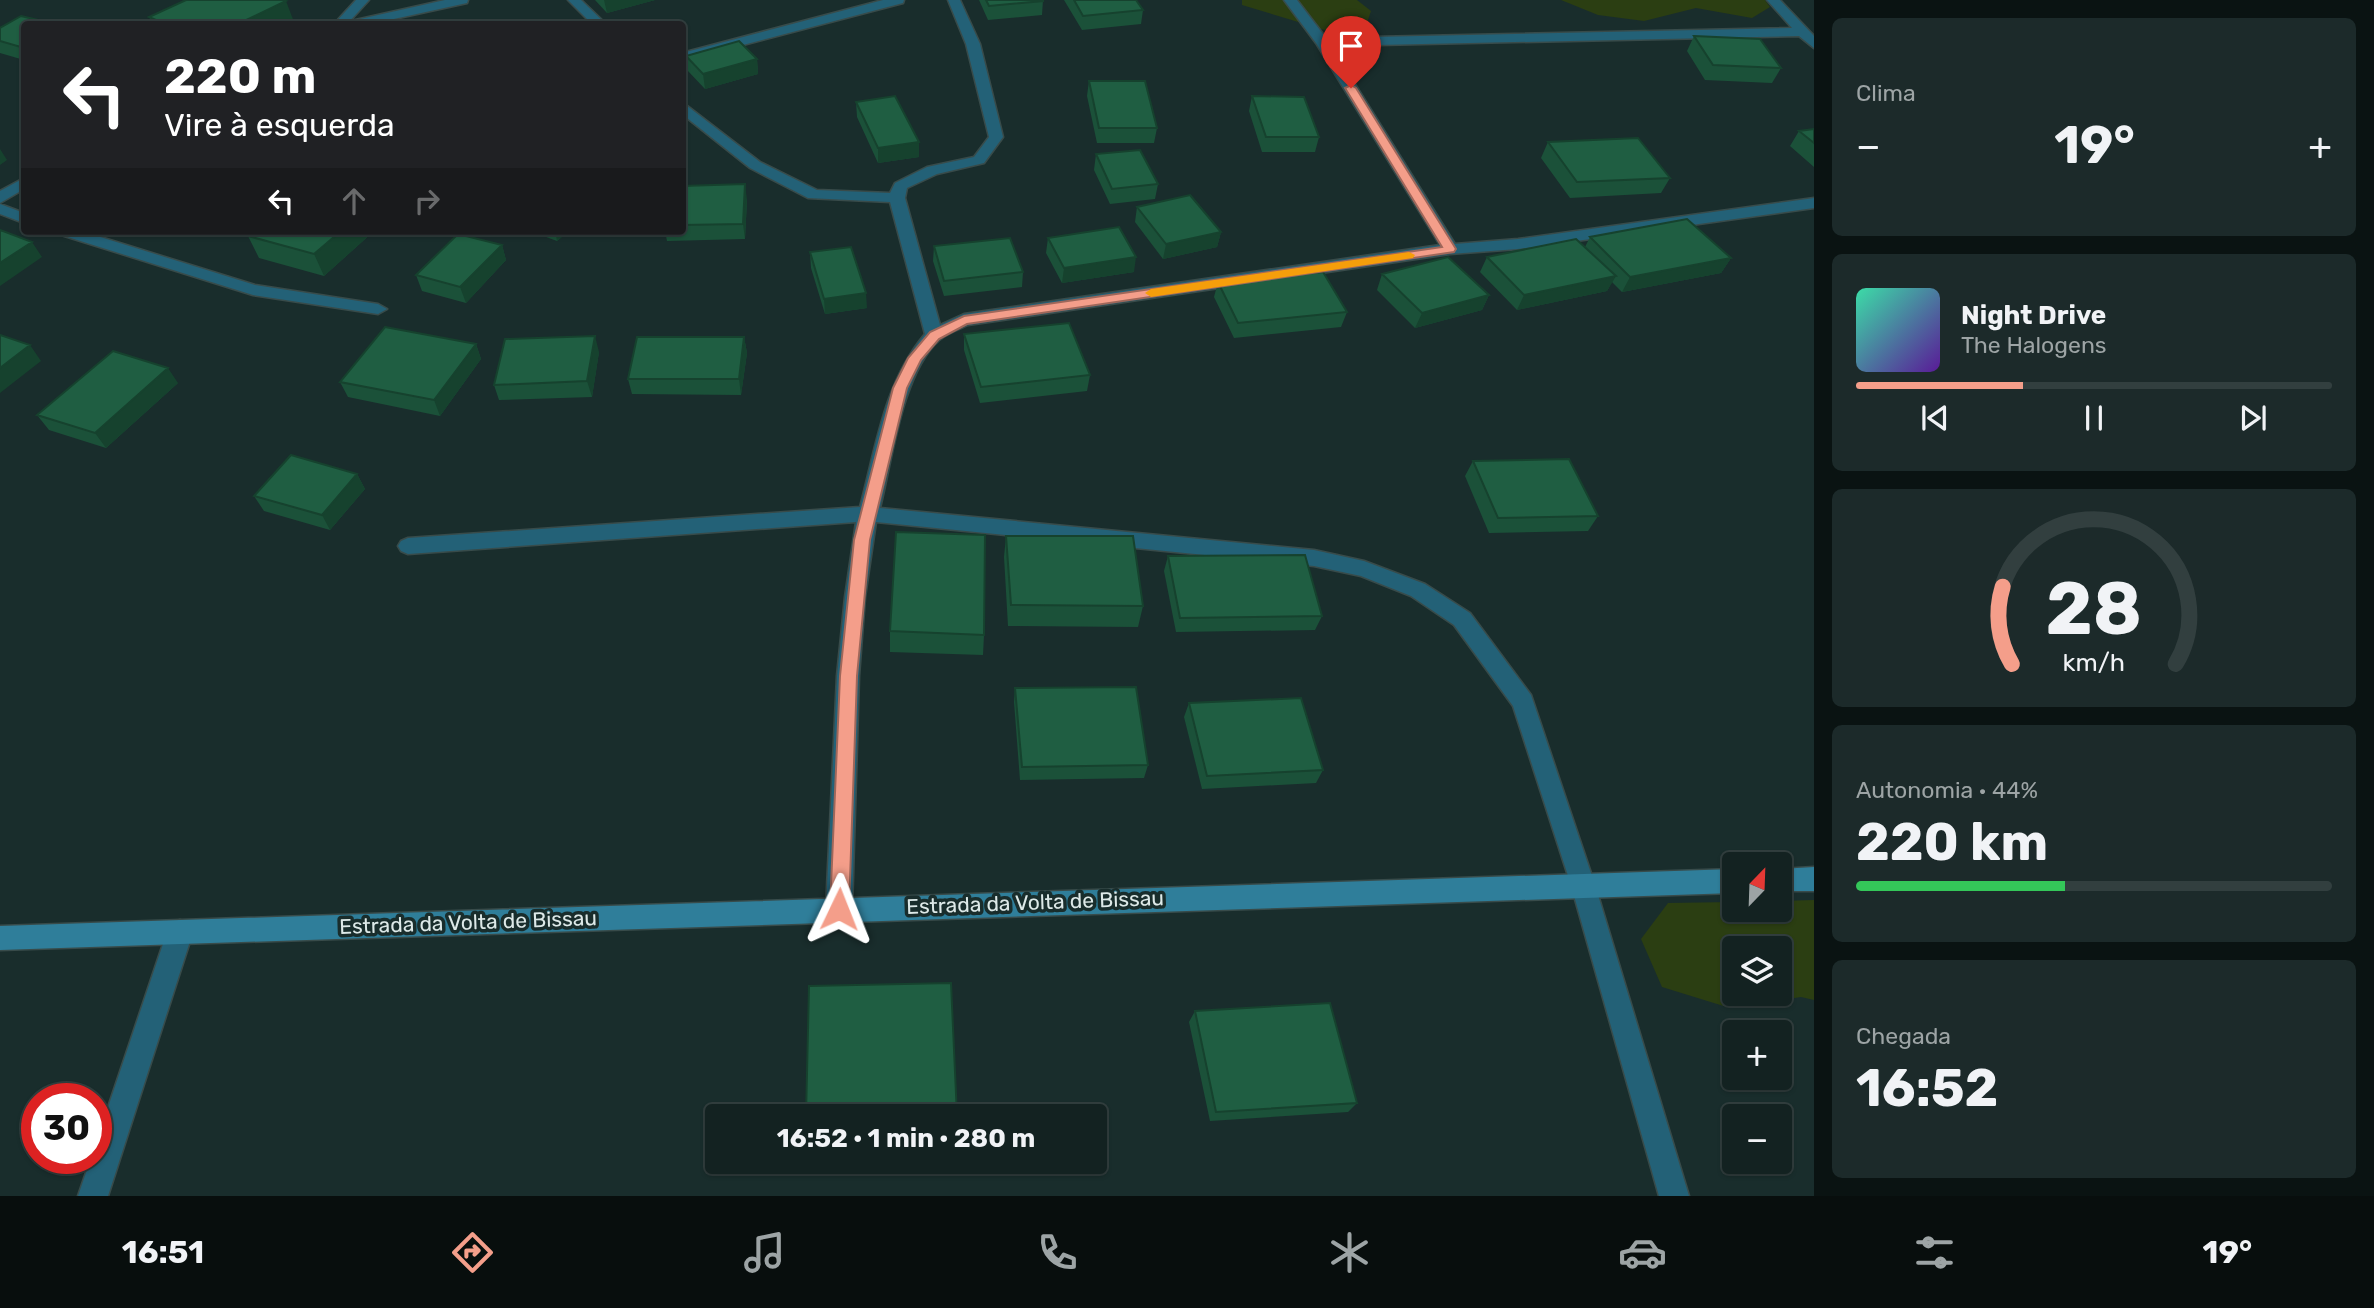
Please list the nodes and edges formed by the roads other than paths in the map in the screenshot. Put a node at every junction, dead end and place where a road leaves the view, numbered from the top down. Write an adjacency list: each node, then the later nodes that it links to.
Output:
1 (363, 0): 8 (street)
2 (462, 0): 9 (street)
3 (574, 0): 10 (street)
4 (898, 0): 14 (street)
5 (954, 0): 18 (street)
6 (1290, 0): 12 (street)
7 (1773, 0): 11 (street)
8 (343, 21)
9 (369, 21)
10 (596, 21)
11 (1803, 32): 12 (street); 13 (street)
12 (1322, 42): 23 (street)
13 (1814, 44)
14 (686, 56)
15 (686, 109): 18 (street)
16 (21, 185): 17 (street)
17 (0, 198)
18 (897, 198): 25 (street)
19 (1814, 203): 23 (street)
20 (0, 209): 21 (street)
21 (21, 217)
22 (77, 235): 24 (street)
23 (1450, 249): 25 (street)
24 (378, 309)
25 (934, 335): 26 (street)
26 (869, 513): 27 (street); 31 (street); 32 (street)
27 (408, 546)
28 (1814, 879): 29 (main road)
29 (1792, 880)
30 (1722, 881): 31 (main road, Estrada da Volta de Bissau)
31 (1583, 885): 32 (main road, Estrada da Volta de Bissau); 36 (street)
32 (839, 909): 33 (main road, Estrada da Volta de Bissau)
33 (180, 932): 34 (main road, Estrada da Volta de Bissau); 35 (street)
34 (0, 938)
35 (93, 1196)
36 (1674, 1196)

